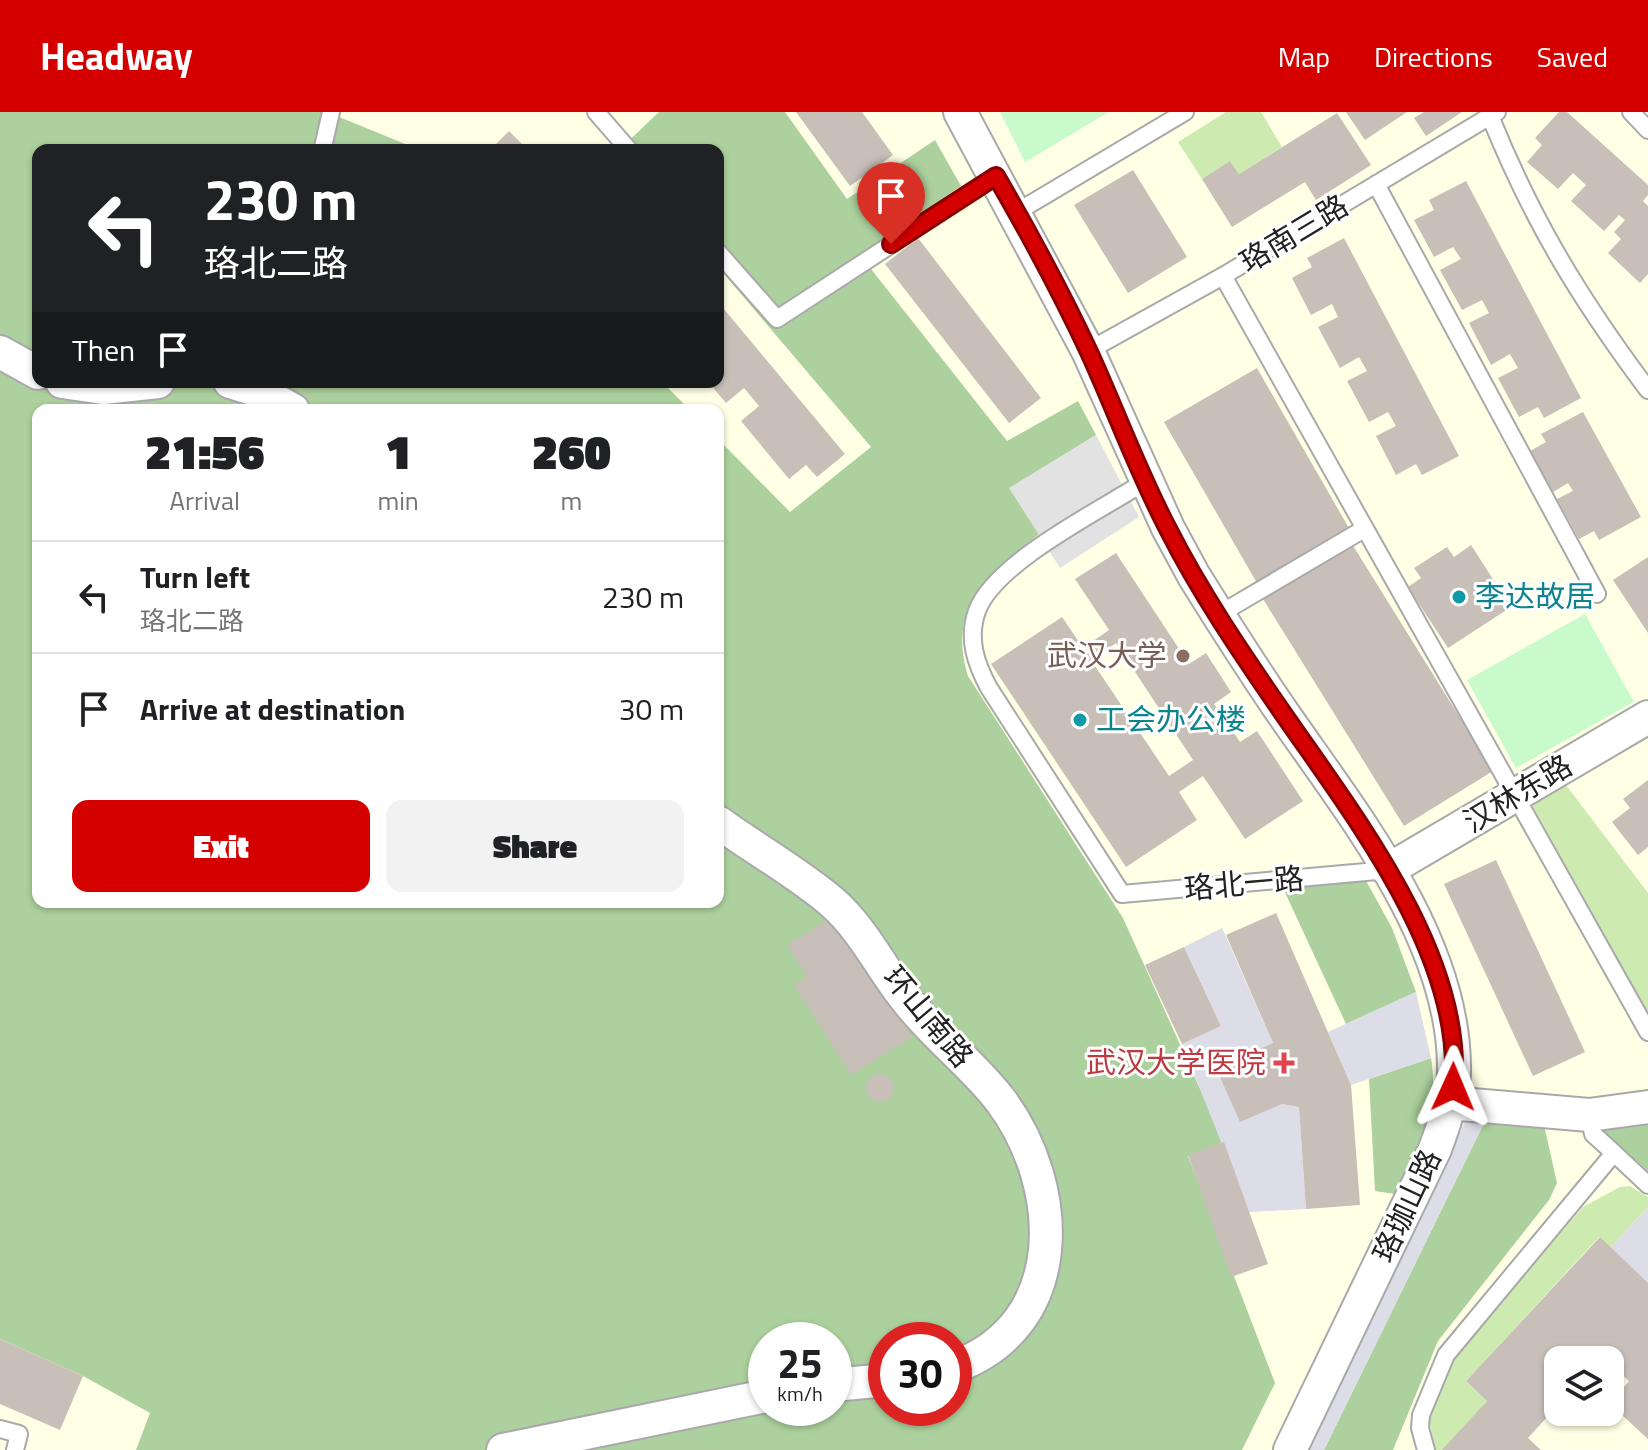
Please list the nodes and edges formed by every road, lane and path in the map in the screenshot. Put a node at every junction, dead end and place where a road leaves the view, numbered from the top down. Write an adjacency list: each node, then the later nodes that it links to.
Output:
1 (331, 112): 8 (lane)
2 (596, 112): 9 (lane)
3 (960, 112): 10 (street, 珞珈山路)
4 (1185, 112): 12 (lane)
5 (1631, 112): 7 (lane)
6 (1493, 114): 11 (lane, 珞南三路); 19 (lane)
7 (1648, 130)
8 (324, 144)
9 (624, 144)
10 (996, 176): 12 (street, 珞珈山路); 13 (lane)
11 (1376, 184): 14 (lane, 珞南三路); 23 (lane)
12 (1017, 212): 15 (street, 珞珈山路)
13 (724, 259)
14 (1223, 276): 15 (lane, 珞南三路); 22 (lane)
15 (1088, 351): 21 (street, 珞珈山路)
16 (0, 352): 17 (street)
17 (32, 370)
18 (249, 388): 20 (street)
19 (1648, 390)
20 (282, 404)
21 (1146, 481): 24 (street, 珞珈山路); 28 (lane, 珞北一路)
22 (1364, 529): 24 (lane); 26 (lane)
23 (1597, 594)
24 (1218, 615): 28 (street, 珞珈山路)
25 (1648, 717): 26 (street, 汉林东路)
26 (1516, 797): 28 (street, 汉林东路); 29 (lane)
27 (724, 826): 35 (street, 环山南路)
28 (1388, 870): 30 (street, 珞珈山路)
29 (1648, 1032)
30 (1449, 1103): 32 (street); 40 (street, 珞珈山路)
31 (1648, 1107): 32 (street)
32 (1589, 1115): 33 (lane)
33 (1614, 1153): 34 (lane); 41 (lane)
34 (1648, 1185)
35 (972, 1357)
36 (748, 1400): 39 (street)
37 (0, 1429): 38 (lane)
38 (15, 1450)
39 (503, 1450)
40 (1290, 1450)
41 (1426, 1450)

